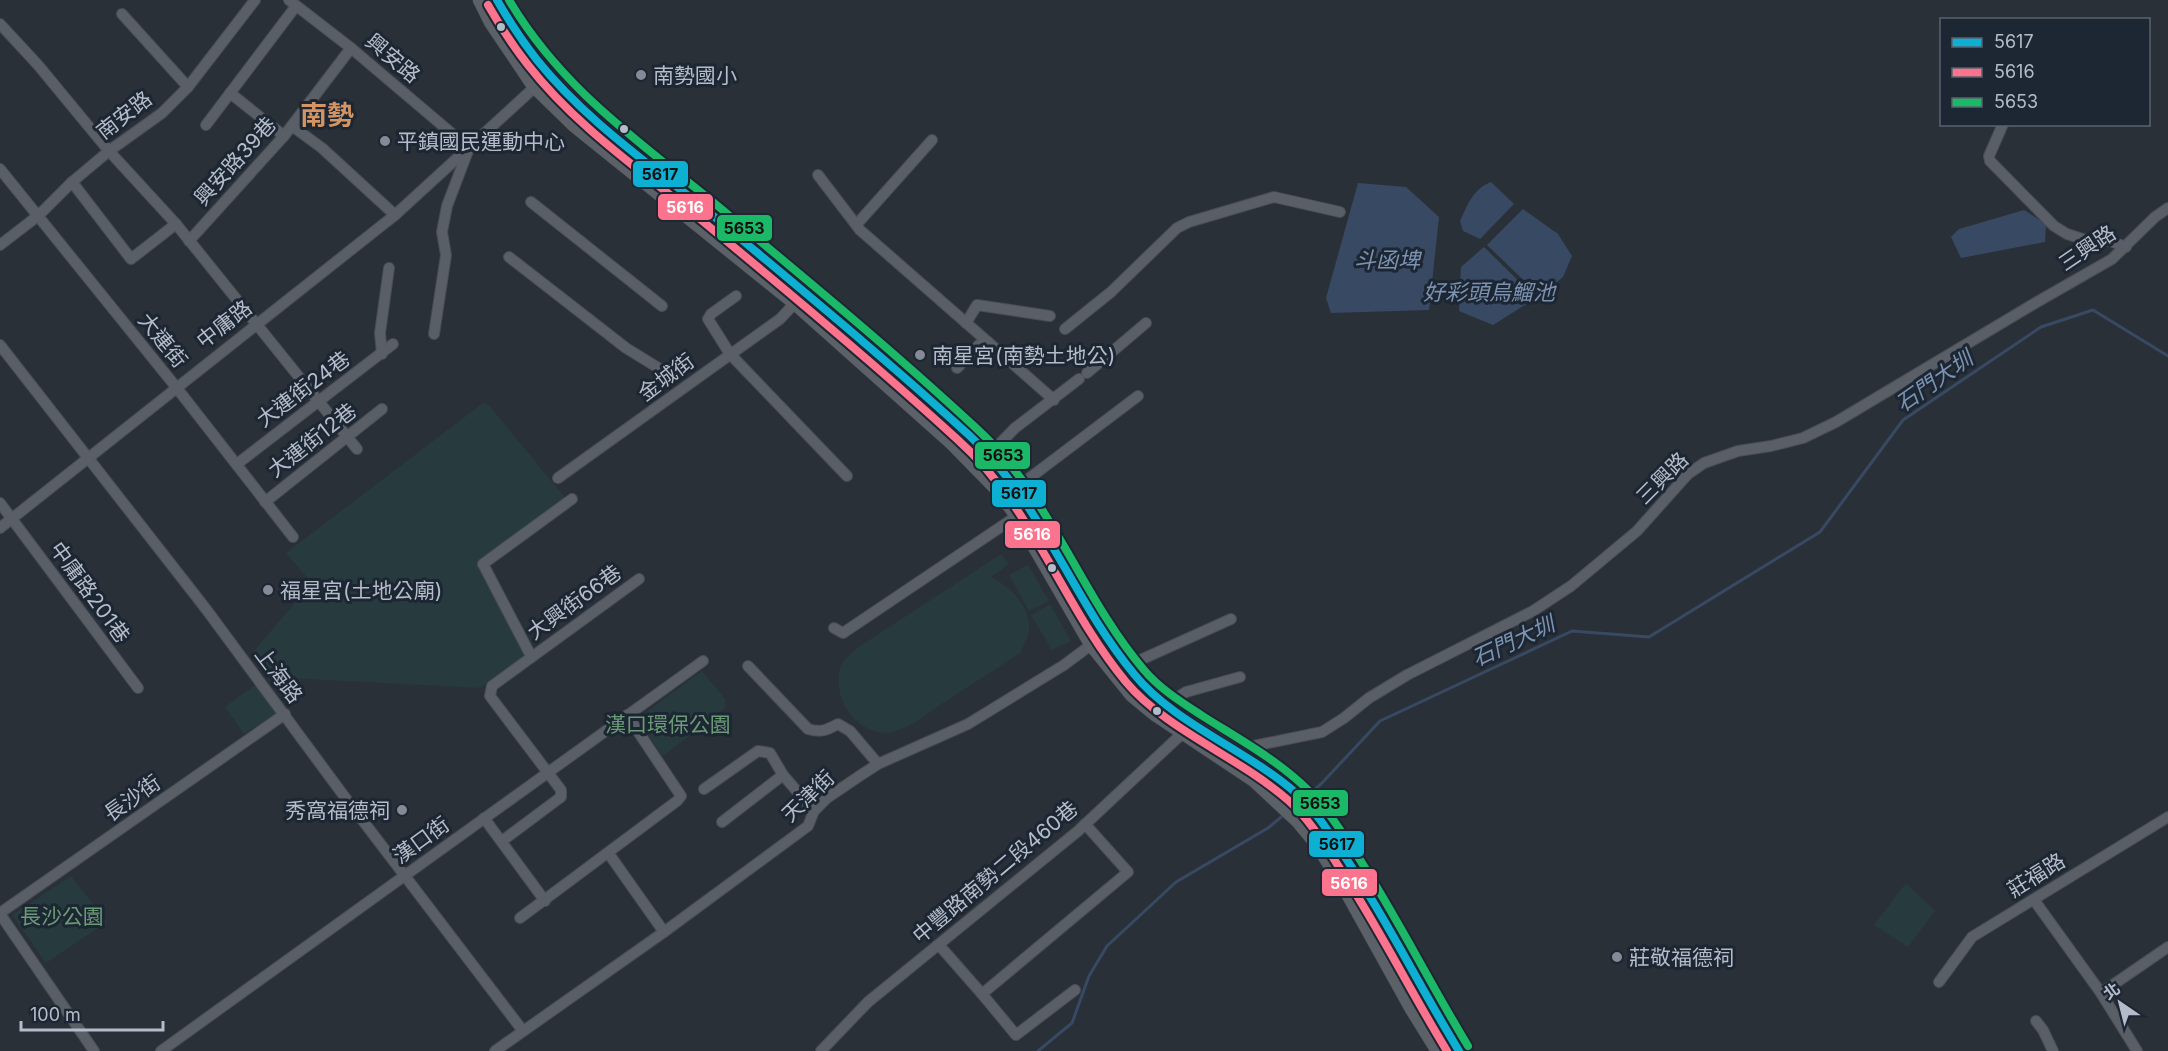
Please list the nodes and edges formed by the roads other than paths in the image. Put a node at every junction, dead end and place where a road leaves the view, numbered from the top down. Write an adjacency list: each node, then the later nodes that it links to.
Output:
1 (255, 0): 10 (street, 南安路)
2 (480, 0): 9 (main road)
3 (497, 0): 8 (main road)
4 (293, 3): 7 (street, 興安路); 11 (street)
5 (122, 14): 10 (street)
6 (0, 24): 18 (street)
7 (351, 48): 13 (street, 興安路39巷); 17 (street, 興安路)
8 (548, 75): 9 (street, 中庸路); 57 (main road)
9 (534, 86): 17 (street, 中庸路); 35 (main road)
10 (188, 87): 18 (street, 南安路)
11 (230, 93): 12 (street); 15 (street)
12 (206, 125)
13 (292, 126): 15 (street, 興安路39巷); 26 (street)
14 (2002, 126): 31 (street)
15 (284, 136): 29 (street, 興安路39巷)
16 (932, 140): 28 (street)
17 (469, 148): 26 (street, 中庸路); 42 (street, 中庸路)
18 (109, 151): 21 (street, 南安路); 27 (street)
19 (0, 169): 25 (street, 大連街)
20 (818, 175): 28 (street)
21 (72, 182): 25 (street, 南安路); 27 (street)
22 (531, 202): 36 (street)
23 (2168, 208): 31 (street, 三興路)
24 (1340, 212): 41 (street)
25 (39, 215): 30 (street, 南安路); 50 (street, 大連街)
26 (394, 215): 40 (street, 中庸路)
27 (176, 224): 29 (street)
28 (857, 224): 38 (street)
29 (189, 241): 40 (street)
30 (0, 245)
31 (2126, 247): 87 (street, 三興路)
32 (508, 257): 49 (street)
33 (389, 268): 46 (street)
34 (736, 296): 47 (street)
35 (795, 303): 47 (street, 金城街); 63 (main road)
36 (662, 306)
37 (1050, 316): 38 (street)
38 (966, 323): 43 (street)
39 (1146, 323): 52 (street)
40 (256, 324): 50 (street, 中庸路); 53 (street)
41 (1065, 329)
42 (434, 334)
43 (988, 342): 48 (street); 52 (street)
44 (393, 344): 46 (street, 大連街24巷)
45 (0, 345): 58 (street, 上海路)
46 (382, 354): 53 (street, 大連街24巷)
47 (730, 354): 60 (street); 61 (street, 金城街)
48 (957, 368)
49 (660, 369)
50 (176, 387): 58 (street, 中庸路); 59 (street, 大連街)
51 (1138, 396): 62 (street)
52 (1054, 400): 57 (street)
53 (318, 401): 55 (street); 59 (street, 大連街24巷)
54 (382, 409): 55 (street, 大連街12巷)
55 (348, 437): 56 (street); 65 (street, 大連街12巷)
56 (357, 449)
57 (989, 455): 62 (main road)
58 (89, 457): 68 (street, 中庸路); 83 (street, 上海路)
59 (237, 465): 65 (street, 大連街)
60 (847, 476)
61 (558, 478)
62 (1017, 488): 63 (street); 74 (main road)
63 (1004, 498): 67 (main road)
64 (572, 499): 76 (street)
65 (265, 502): 70 (street, 大連街)
66 (0, 503): 68 (street, 中庸路201巷)
67 (1017, 516): 73 (street); 75 (main road)
68 (12, 518): 69 (street, 中庸路); 81 (street, 中庸路201巷)
69 (0, 528)
70 (293, 537)
71 (639, 579): 76 (street, 大興街66巷)
72 (1231, 619): 79 (street)
73 (834, 628)
74 (1104, 636): 75 (street, 天津街); 79 (main road)
75 (1091, 644): 86 (main road); 89 (street, 天津街)
76 (531, 656): 90 (street, 大興街66巷)
77 (704, 661): 84 (street, 漢口街)
78 (748, 666): 89 (street)
79 (1127, 666): 82 (main road)
80 (1240, 677): 82 (street)
81 (138, 688)
82 (1166, 705): 85 (main road)
83 (285, 714): 100 (street, 上海路); 103 (street, 長沙街)
84 (627, 715): 90 (street, 漢口街); 99 (street)
85 (1192, 721): 86 (street, 中豐路南勢二段460巷); 87 (main road)
86 (1183, 733): 88 (main road); 97 (street, 中豐路南勢二段460巷)
87 (1235, 750): 88 (street, 三興路); 119 (main road)
88 (1215, 754): 118 (main road)
89 (878, 764): 93 (street, 天津街)
90 (548, 772): 95 (street, 漢口街); 98 (street, 大興街66巷)
91 (783, 775): 92 (street); 93 (street); 96 (street)
92 (704, 789)
93 (814, 811): 105 (street, 天津街)
94 (2168, 817): 101 (street, 莊福路)
95 (484, 818): 98 (street); 100 (street, 漢口街)
96 (722, 822)
97 (1085, 824): 106 (street, 中豐路南勢二段460巷); 111 (street)
98 (502, 841): 102 (street)
99 (609, 854): 102 (street); 105 (street)
100 (405, 874): 113 (street, 上海路); 115 (street, 漢口街)
101 (2034, 900): 108 (street, 莊福路); 110 (street)
102 (545, 901): 104 (street)
103 (0, 914): 114 (street)
104 (520, 918)
105 (664, 932): 113 (street, 天津街)
106 (939, 945): 111 (street); 117 (street, 中豐路南勢二段460巷)
107 (2168, 947): 110 (street)
108 (1939, 982)
109 (1075, 990): 111 (street)
110 (2101, 993): 121 (street)
111 (982, 994)
112 (2036, 1021): 120 (street)
113 (524, 1030): 116 (street, 天津街)
114 (94, 1051)
115 (162, 1051)
116 (495, 1051)
117 (821, 1051)
118 (1438, 1051)
119 (1459, 1051)
120 (2053, 1051)
121 (2137, 1051)

